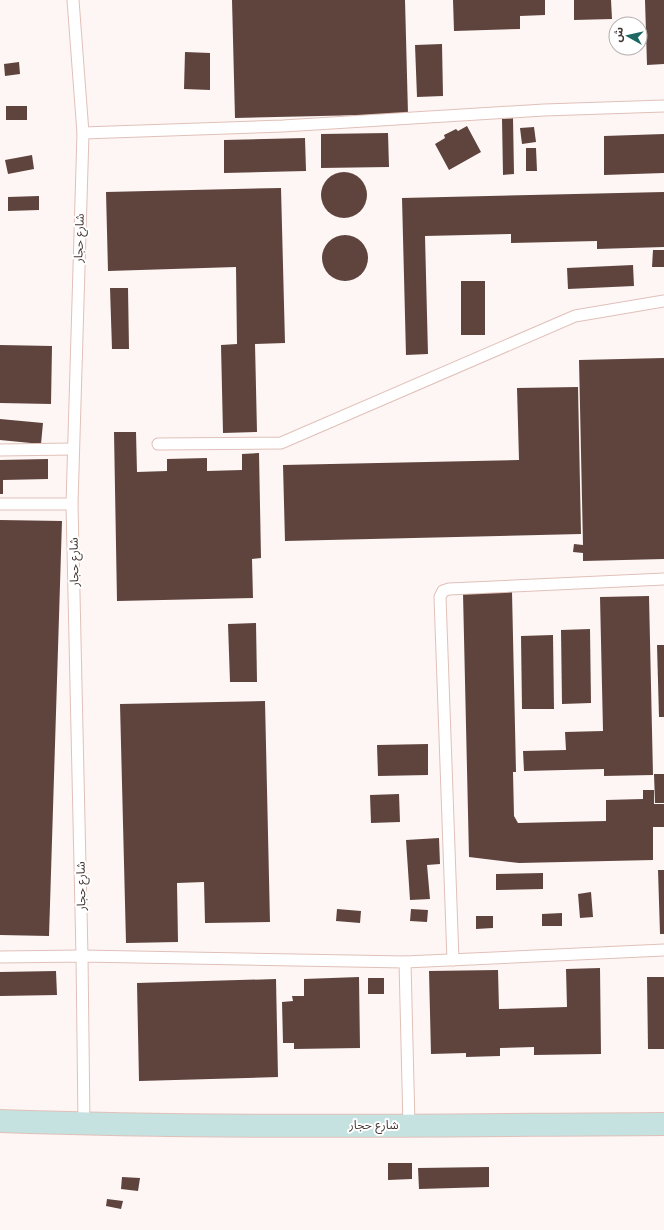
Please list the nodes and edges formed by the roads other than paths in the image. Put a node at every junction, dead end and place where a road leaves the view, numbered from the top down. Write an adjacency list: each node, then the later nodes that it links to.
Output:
1 (73, 0): 3 (lane, شارع حجار)
2 (664, 106): 3 (lane)
3 (82, 133): 6 (lane, شارع حجار)
4 (664, 300): 5 (lane)
5 (158, 444)
6 (73, 449): 7 (lane); 9 (lane, شارع حجار)
7 (0, 450)
8 (0, 504): 9 (lane)
9 (72, 504): 12 (lane, شارع حجار)
10 (664, 579): 14 (lane)
11 (664, 950): 14 (lane)
12 (82, 956): 13 (lane); 15 (lane); 17 (lane, شارع حجار)
13 (0, 957)
14 (453, 960): 15 (lane)
15 (405, 962): 19 (lane)
16 (0, 1122): 17 (street, شارع حجار)
17 (84, 1124): 19 (street, شارع حجار)
18 (664, 1124): 19 (street, شارع حجار)
19 (410, 1126)

